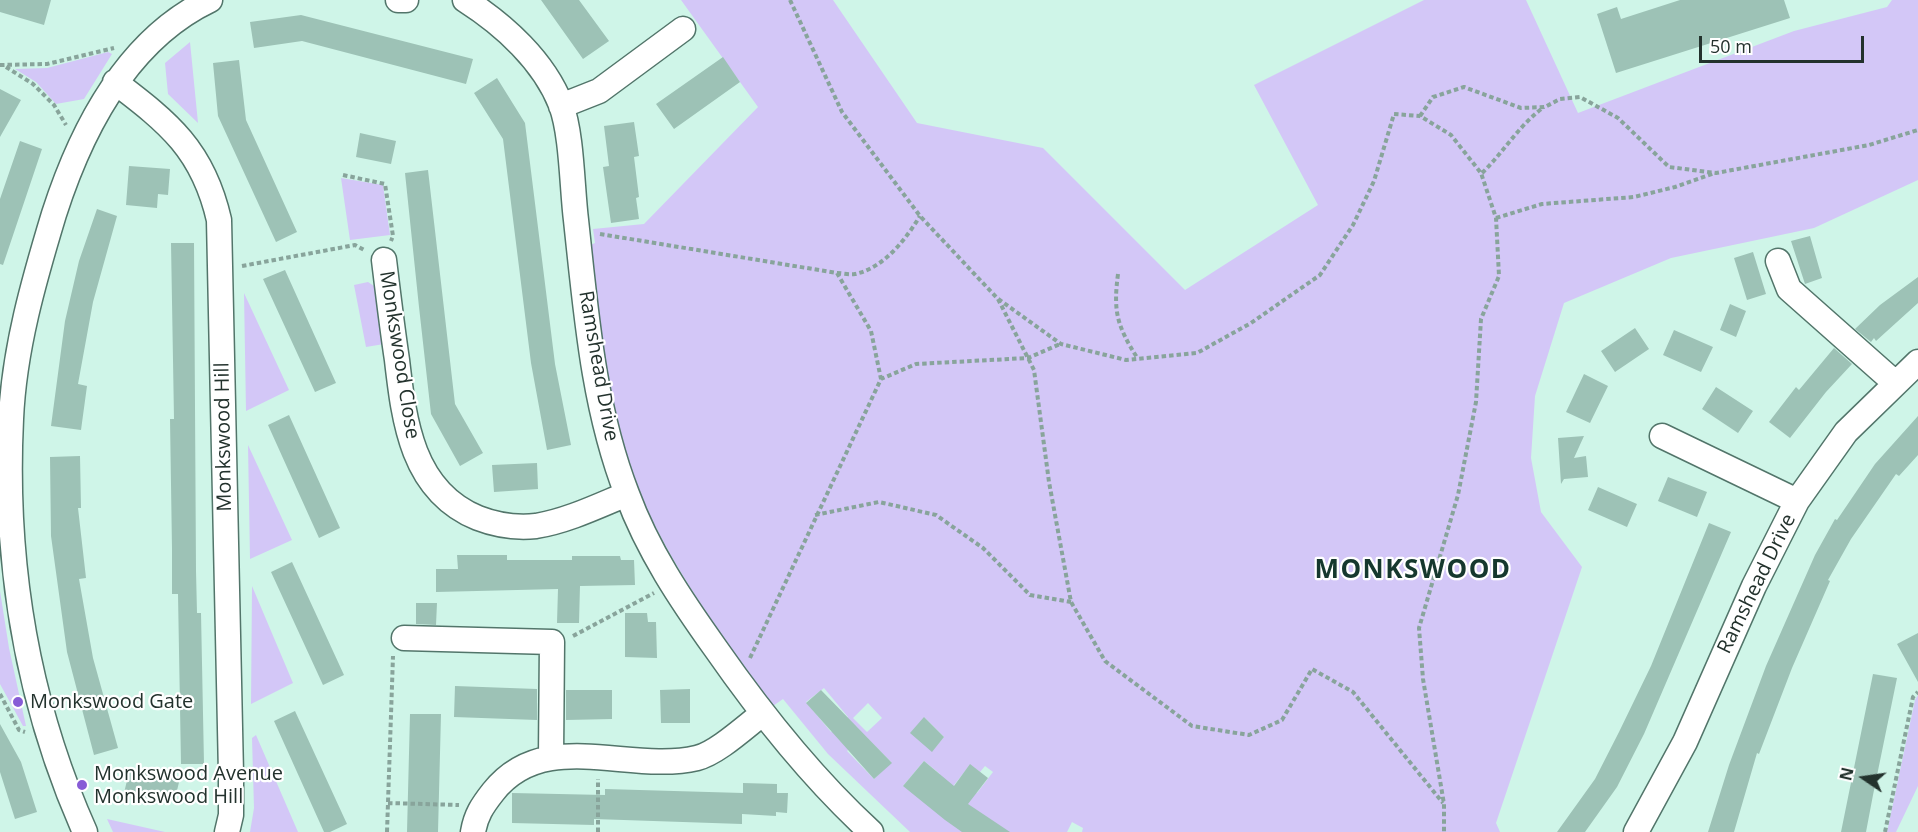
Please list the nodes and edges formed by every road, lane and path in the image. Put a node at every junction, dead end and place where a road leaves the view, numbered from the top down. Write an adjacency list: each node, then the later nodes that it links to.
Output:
1 (210, 0): 10 (street)
2 (398, 0): 3 (street)
3 (406, 0)
4 (465, 0): 11 (street, Ramshead Drive)
5 (790, 0): 19 (path)
6 (682, 28): 11 (street)
7 (121, 46): 9 (path)
8 (0, 65): 9 (path)
9 (6, 67): 15 (path)
10 (115, 82): 15 (street); 24 (street, Monkswood Hill)
11 (561, 106): 21 (street, Ramshead Drive)
12 (1545, 107): 13 (path); 16 (path); 17 (path)
13 (1420, 116): 17 (path); 30 (path)
14 (1918, 130): 16 (path)
15 (79, 147): 34 (street)
16 (1716, 172): 20 (path)
17 (1481, 173): 20 (path)
18 (343, 174): 22 (path)
19 (920, 216): 25 (path); 27 (path)
20 (1496, 218): 49 (path)
21 (577, 231): 25 (path); 36 (street, Ramshead Drive)
22 (384, 260): 24 (path); 36 (street, Monkswood Close)
23 (1778, 261): 33 (street)
24 (221, 268): 52 (street, Monkswood Hill)
25 (836, 273): 32 (path)
26 (1118, 274): 30 (path)
27 (997, 298): 28 (path); 29 (path)
28 (1060, 344): 29 (path); 30 (path)
29 (1028, 358): 32 (path); 40 (path)
30 (1138, 359)
31 (1918, 362): 33 (street, Ramshead Drive)
32 (881, 379): 38 (path)
33 (1894, 382): 37 (street, Ramshead Drive)
34 (5, 417): 51 (street)
35 (1662, 436): 37 (street)
36 (627, 494): 39 (street, Ramshead Drive)
37 (1797, 501): 57 (street, Ramshead Drive)
38 (815, 515): 40 (path); 43 (path)
39 (671, 583): 42 (path); 43 (street, Ramshead Drive)
40 (1071, 602): 49 (path)
41 (404, 638): 42 (street); 48 (path)
42 (552, 642): 46 (street)
43 (739, 682): 45 (street, Ramshead Drive)
44 (1918, 692): 58 (path)
45 (762, 714): 47 (street); 55 (street, Ramshead Drive)
46 (551, 756): 47 (street); 50 (street)
47 (598, 758): 54 (path)
48 (388, 803): 50 (path); 53 (path)
49 (1444, 804): 56 (path)
50 (475, 822)
51 (85, 832)
52 (227, 832)
53 (387, 832)
54 (598, 832)
55 (872, 832)
56 (1444, 832)
57 (1636, 832)
58 (1885, 832)

